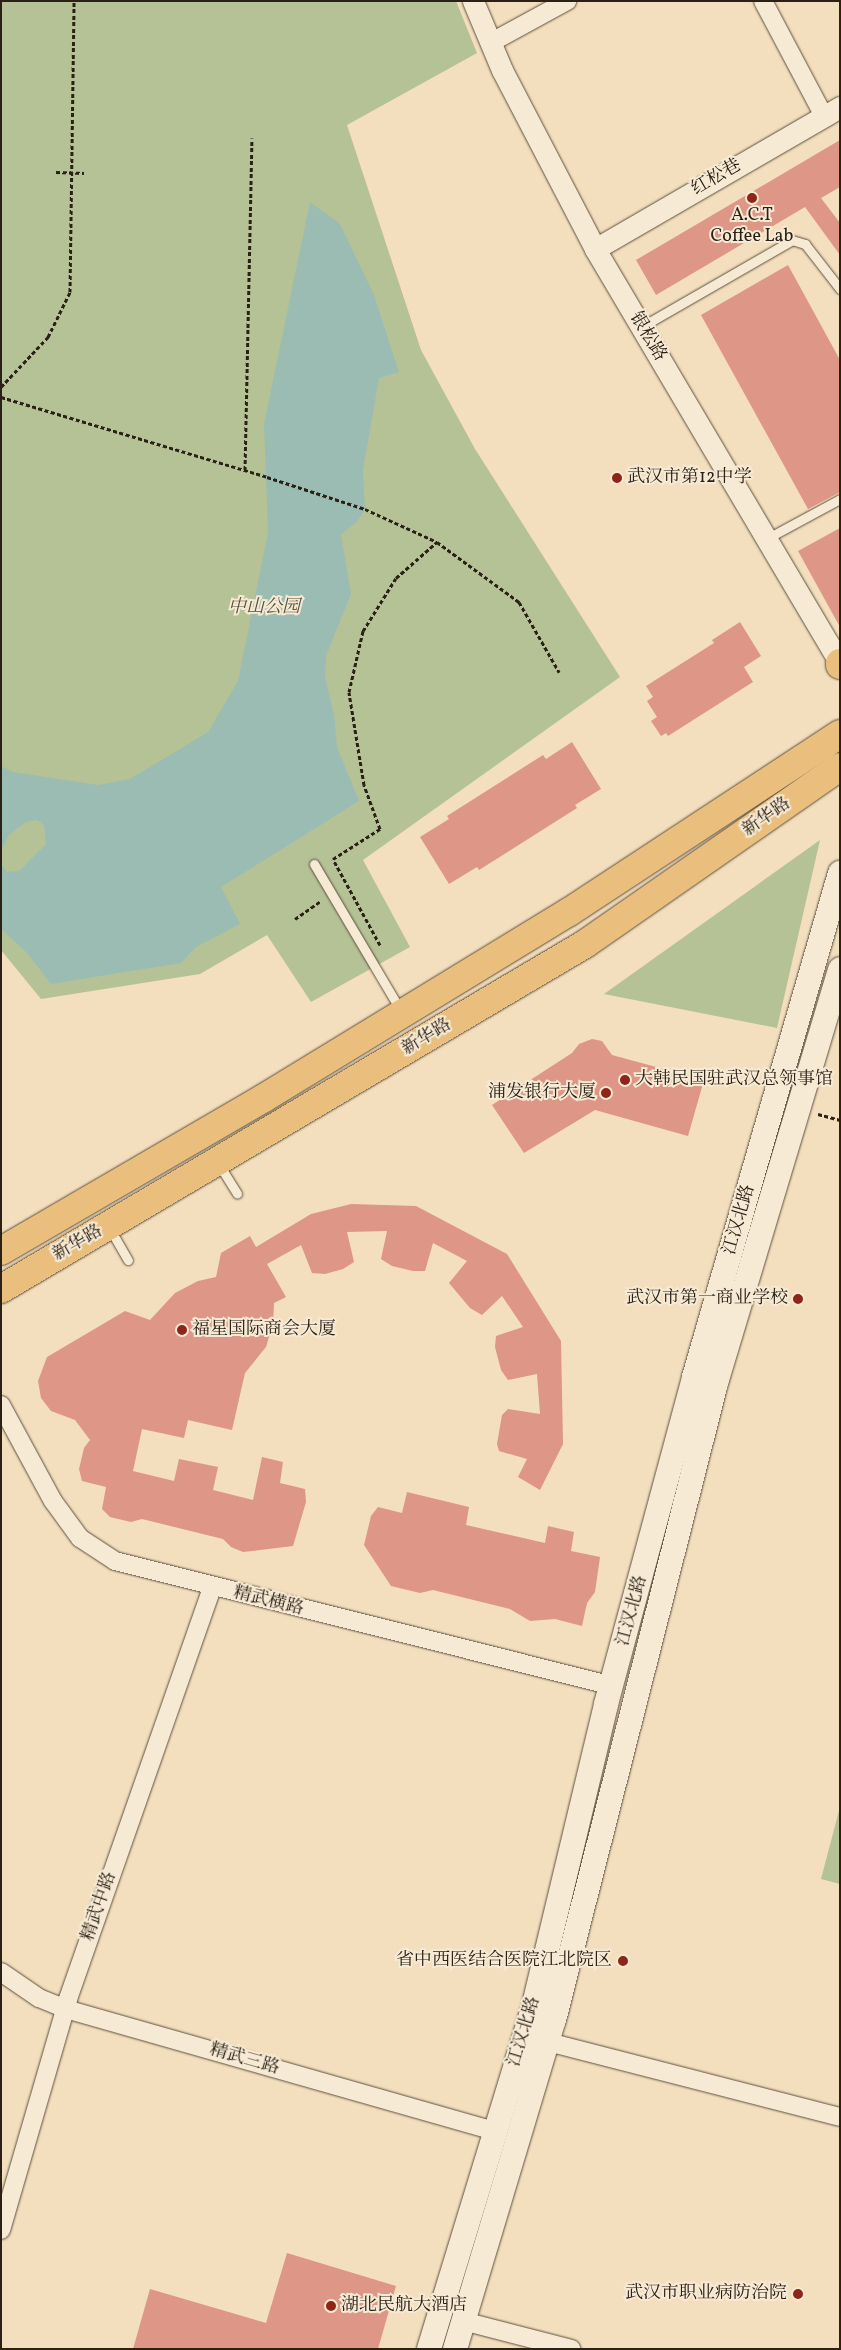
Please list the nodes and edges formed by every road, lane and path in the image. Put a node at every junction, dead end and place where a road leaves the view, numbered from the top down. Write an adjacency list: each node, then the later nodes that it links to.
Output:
1 (74, 1): 9 (path)
2 (473, 1): 5 (street, 银松路)
3 (567, 1): 5 (street)
4 (762, 1): 6 (street)
5 (490, 43): 11 (street, 银松路)
6 (832, 111): 11 (street, 红松巷)
7 (252, 138): 16 (path)
8 (56, 172): 9 (path)
9 (73, 172): 10 (path); 14 (path)
10 (84, 173)
11 (595, 249): 13 (street, 银松路)
12 (840, 289): 13 (lane)
13 (641, 327): 18 (street, 银松路)
14 (1, 387)
15 (1, 397): 16 (path)
16 (245, 470): 19 (path)
17 (840, 499): 18 (lane)
18 (766, 539): 20 (street, 银松路)
19 (437, 542): 21 (path); 26 (path)
20 (840, 663)
21 (559, 672)
22 (839, 726): 28 (main road, 新华路)
23 (840, 767): 29 (main road, 新华路)
24 (314, 864): 28 (lane)
25 (840, 873): 37 (main road, 江汉北路)
26 (380, 947)
27 (840, 969): 40 (main road, 江汉北路)
28 (403, 1013): 32 (main road, 新华路)
29 (218, 1163): 30 (lane); 31 (main road, 新华路)
30 (238, 1194)
31 (108, 1226): 33 (lane); 34 (main road, 新华路)
32 (1, 1251)
33 (128, 1260)
34 (1, 1289)
35 (1, 1405): 36 (street, 精武横路)
36 (212, 1588): 37 (street, 精武横路); 39 (street, 精武中路)
37 (613, 1686): 42 (main road, 江汉北路)
38 (1, 1972): 39 (street, 精武三路)
39 (66, 2009): 42 (street, 精武三路); 43 (street, 精武中路)
40 (548, 2042): 41 (street); 44 (main road, 江汉北路)
41 (840, 2117)
42 (495, 2131): 46 (main road, 江汉北路)
43 (1, 2230)
44 (463, 2321): 45 (street); 47 (main road, 江汉北路)
45 (516, 2342): 48 (street)
46 (429, 2349)
47 (455, 2349)
48 (571, 2349)

